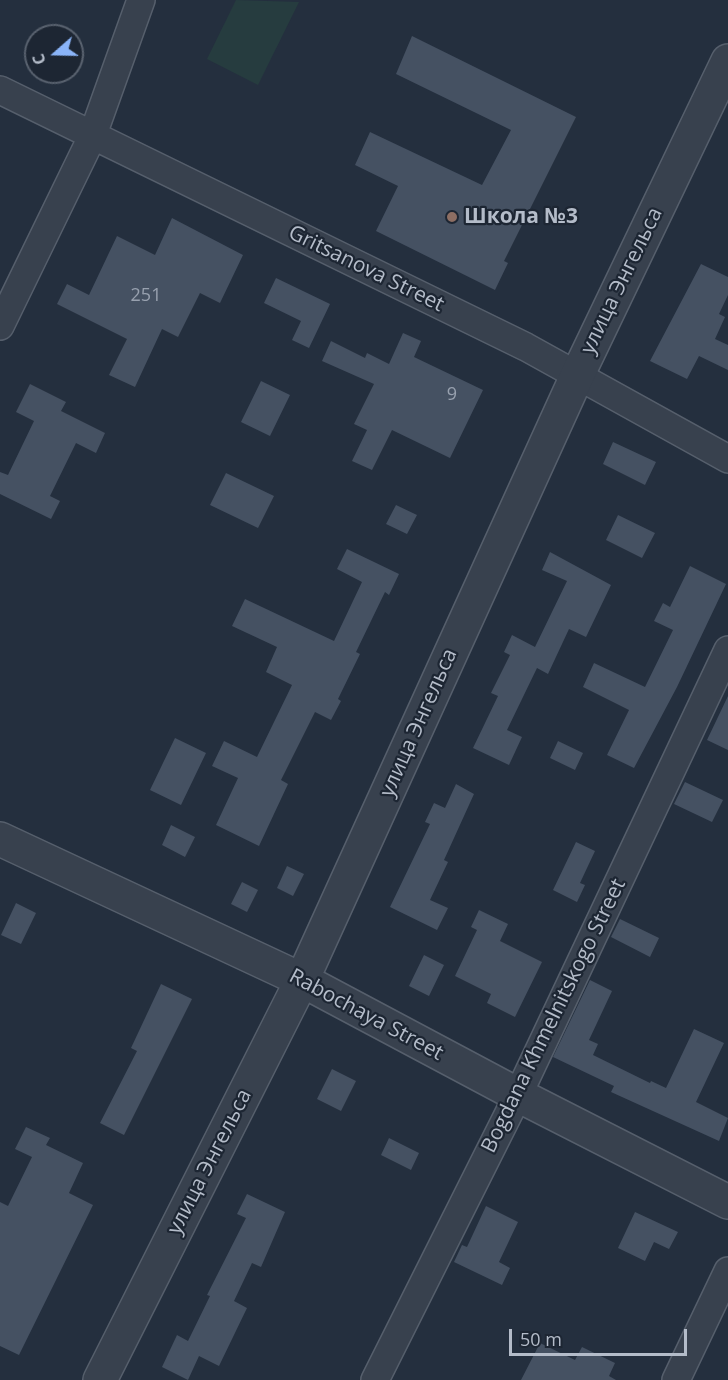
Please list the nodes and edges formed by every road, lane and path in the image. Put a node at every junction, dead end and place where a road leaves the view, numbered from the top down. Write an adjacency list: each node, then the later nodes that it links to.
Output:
1 (141, 0): 4 (street)
2 (728, 61): 6 (street, улица Энгельса)
3 (0, 90): 4 (street, Gritsanova Street)
4 (92, 136): 5 (street); 6 (street, Gritsanova Street)
5 (0, 326)
6 (577, 376): 7 (street, Gritsanova Street); 10 (street, улица Энгельса)
7 (728, 459)
8 (728, 650): 11 (street, Bogdana Khmelnitskogo Street)
9 (0, 839): 10 (street, Rabochaya Street)
10 (302, 980): 11 (street, Rabochaya Street); 14 (street, улица Энгельса)
11 (518, 1095): 12 (street, Rabochaya Street); 15 (street, Bogdana Khmelnitskogo Street)
12 (728, 1202)
13 (728, 1271): 16 (street)
14 (100, 1380)
15 (375, 1380)
16 (676, 1380)

